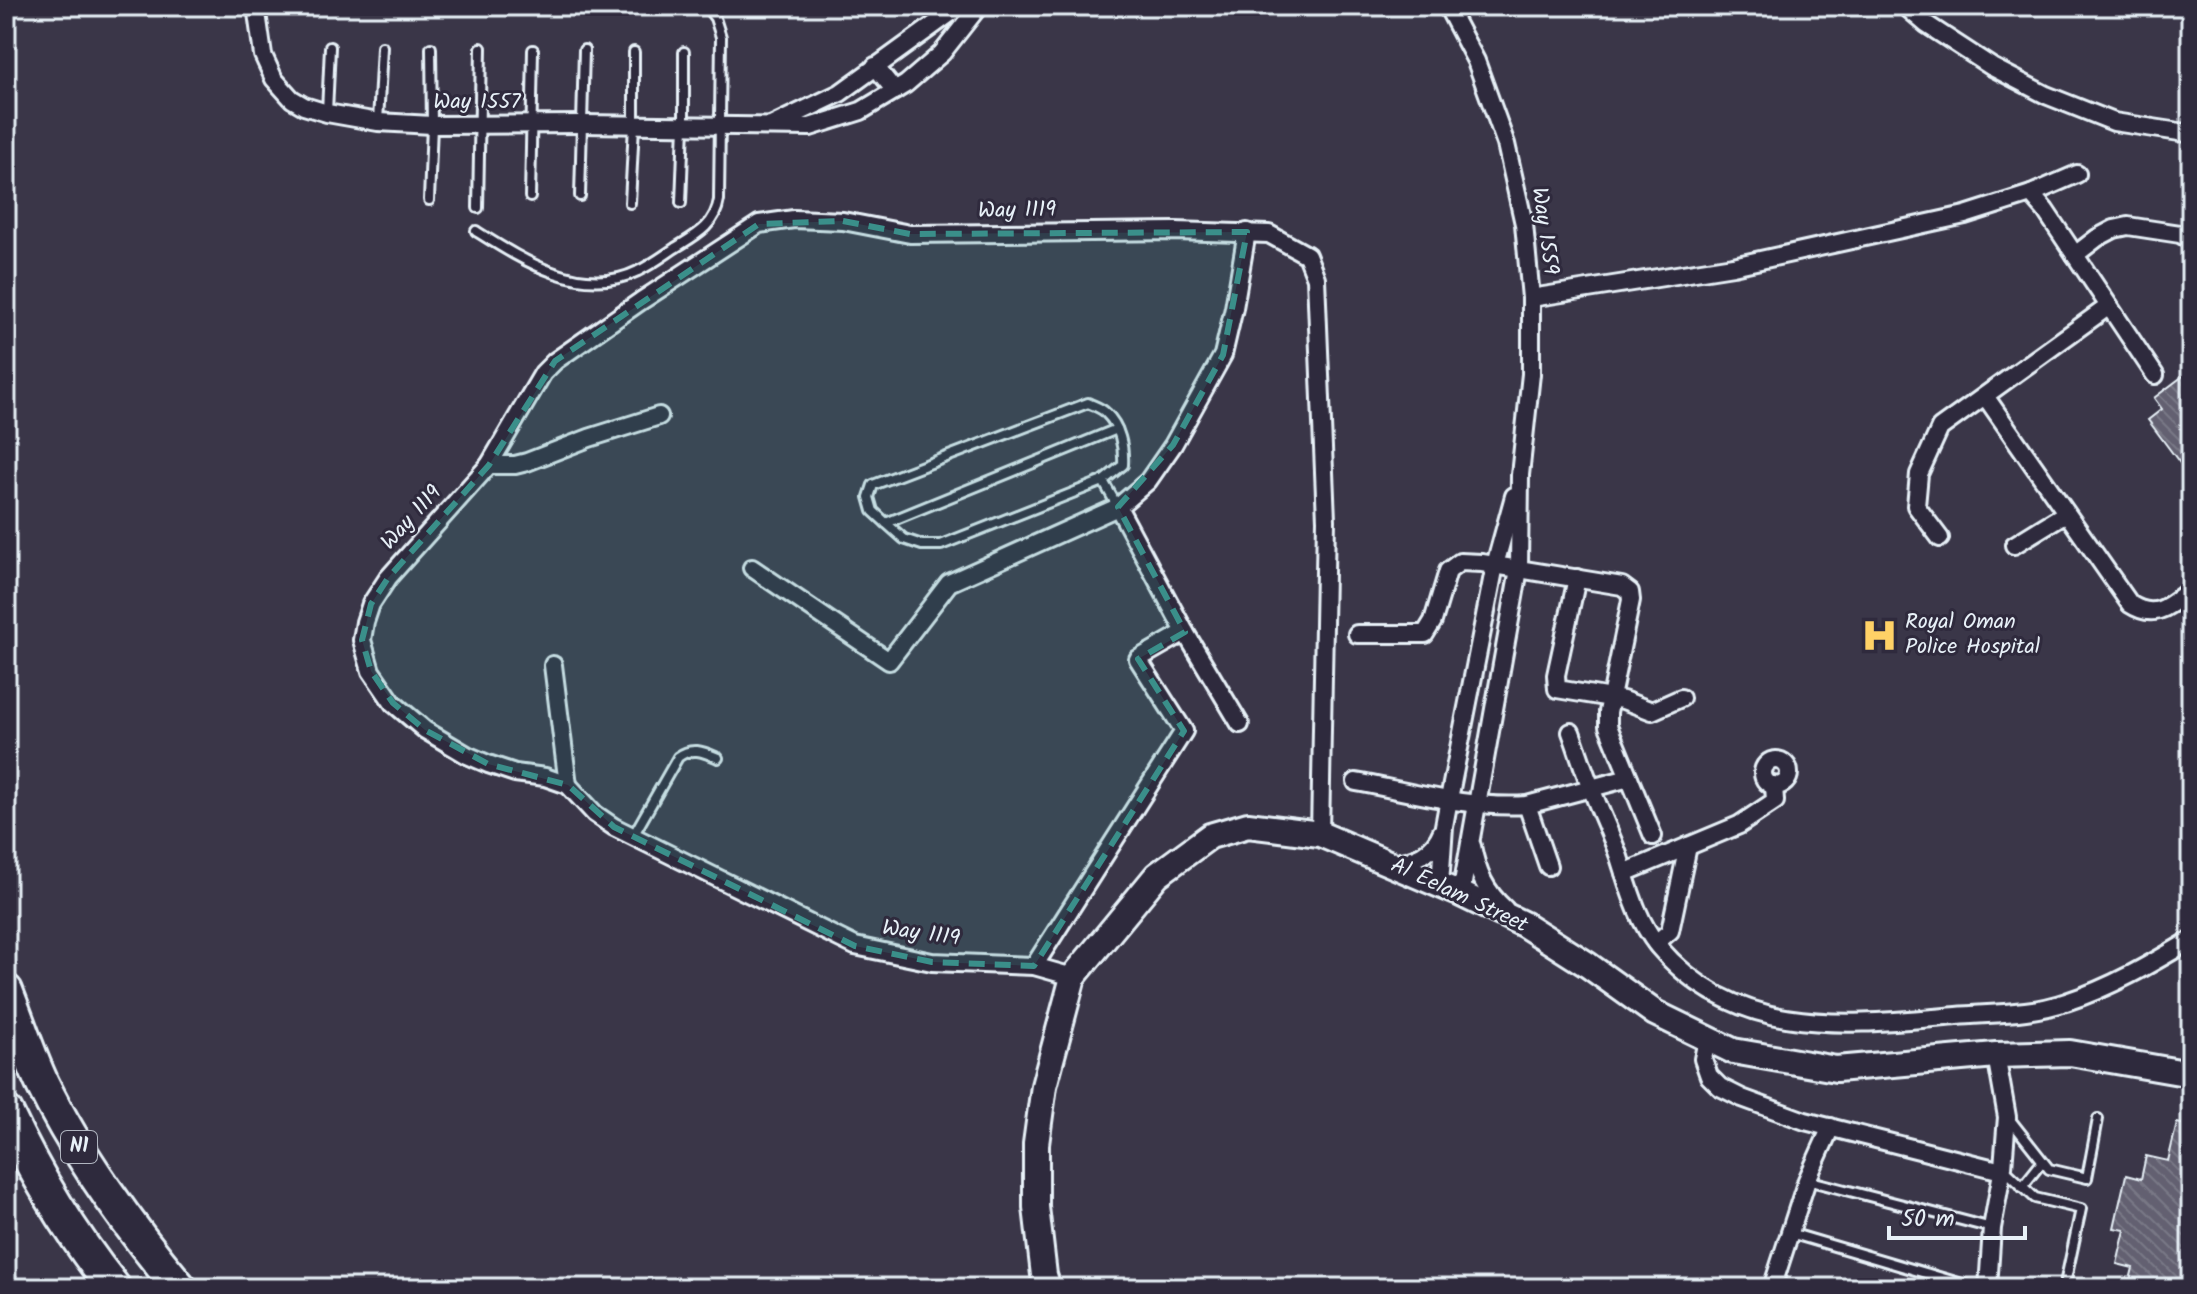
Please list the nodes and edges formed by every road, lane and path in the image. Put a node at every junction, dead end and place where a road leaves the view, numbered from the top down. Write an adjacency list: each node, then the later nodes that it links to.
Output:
1 (256, 6): 19 (street, Way 1557)
2 (706, 6): 27 (lane)
3 (960, 6): 7 (street, Way 1557)
4 (979, 6): 16 (street, Way 1557)
5 (1447, 6): 42 (street, Way 1559)
6 (1905, 6): 29 (street)
7 (911, 41): 16 (street); 17 (street, Way 1557)
8 (330, 47): 19 (lane)
9 (382, 47): 20 (lane)
10 (431, 48): 24 (lane)
11 (481, 48): 21 (lane)
12 (533, 50): 22 (lane)
13 (584, 50): 23 (lane)
14 (634, 52): 25 (lane)
15 (684, 52): 26 (lane)
16 (932, 62): 18 (street, Way 1557)
17 (875, 66): 18 (street); 28 (street, Way 1557)
18 (895, 91): 28 (street, Way 1557)
19 (327, 113): 20 (street, Way 1557)
20 (378, 122): 24 (street, Way 1557)
21 (481, 124): 22 (street, Way 1557); 24 (street, Way 1557); 37 (lane)
22 (531, 124): 23 (street, Way 1557); 33 (lane)
23 (583, 124): 25 (street, Way 1557); 32 (lane)
24 (432, 125): 34 (lane)
25 (634, 125): 26 (street, Way 1557); 35 (lane)
26 (684, 125): 27 (street, Way 1557); 36 (lane)
27 (719, 125): 28 (street, Way 1557); 38 (lane)
28 (768, 127)
29 (2191, 132)
30 (2077, 174): 31 (street)
31 (2031, 194): 41 (street); 42 (street)
32 (580, 196)
33 (530, 197)
34 (429, 200)
35 (630, 203)
36 (681, 203)
37 (478, 208)
38 (476, 231)
39 (1247, 232): 48 (street, Way 1119); 51 (street); 78 (street, Way 1119)
40 (2191, 240): 41 (street)
41 (2075, 255): 43 (street)
42 (1531, 298): 49 (street, Way 1559)
43 (2109, 306): 44 (street); 45 (street)
44 (2155, 375)
45 (1985, 396): 52 (street); 54 (street)
46 (659, 416): 48 (street)
47 (1117, 429): 50 (lane); 53 (lane); 53 (lane)
48 (489, 465): 71 (street, Way 1119)
49 (1520, 475): 56 (street, Way 1559); 58 (street, Way 1559)
50 (1103, 481): 51 (lane); 53 (lane)
51 (1118, 507): 57 (street); 61 (street)
52 (2066, 513): 55 (street); 60 (street)
53 (886, 523)
54 (1940, 538)
55 (2014, 545)
56 (1495, 565): 58 (street); 62 (street); 74 (street, Way 1559)
57 (752, 568)
58 (1519, 569): 59 (street); 75 (street, Way 1559)
59 (1577, 578): 64 (street); 64 (street)
60 (2191, 589)
61 (1185, 632): 66 (street); 90 (street)
62 (1357, 634)
63 (553, 665): 71 (street)
64 (1611, 698): 65 (street); 69 (street)
65 (1681, 698)
66 (1240, 724)
67 (1571, 732): 73 (street)
68 (718, 758): 79 (lane)
69 (1629, 778): 73 (street); 80 (street)
70 (1356, 782): 74 (street)
71 (568, 785): 79 (street, Way 1119)
72 (1774, 785): 82 (street)
73 (1591, 788): 76 (street); 85 (street)
74 (1449, 799): 75 (street); 77 (street, Way 1559)
75 (1476, 803): 76 (street); 81 (street, Way 1559)
76 (1527, 805): 84 (street)
77 (1444, 826): 83 (street, Way 1559); 86 (street, Way 1559)
78 (1320, 834): 83 (main road, Al Eelam Street); 91 (main road, Al Eelam Street)
79 (633, 836): 90 (street, Way 1119)
80 (1653, 836)
81 (1471, 837): 86 (street, Way 1559); 87 (street, Way 1559)
82 (1688, 846): 85 (street); 89 (street)
83 (1390, 864): 86 (main road, Al Eelam Street)
84 (1548, 866)
85 (1624, 873): 89 (street)
86 (1450, 890): 87 (main road, Al Eelam Street)
87 (1525, 925): 93 (main road, Al Eelam Street)
88 (2191, 940): 89 (street)
89 (1656, 943)
90 (1034, 966): 91 (street, Way 1119)
91 (1073, 977): 109 (main road, Al Eelam Street)
92 (6, 991): 108 (highway, N1)
93 (1707, 1040): 94 (main road, Al Eelam Street); 99 (street)
94 (1996, 1055): 95 (main road, Al Eelam Street); 97 (street)
95 (2191, 1074)
96 (6, 1112): 107 (highway, N1)
97 (2007, 1117): 100 (lane); 101 (street)
98 (2098, 1119): 100 (lane)
99 (1831, 1127): 101 (street); 102 (street)
100 (2042, 1162): 103 (lane)
101 (2003, 1169): 103 (lane); 104 (street)
102 (1807, 1180): 104 (lane); 105 (street)
103 (2022, 1187): 113 (lane)
104 (1992, 1228): 112 (street)
105 (1790, 1233): 106 (street); 111 (lane)
106 (1773, 1286): 110 (lane)
107 (114, 1288)
108 (180, 1288)
109 (1048, 1288)
110 (1792, 1288)
111 (1976, 1288)
112 (1988, 1288)
113 (2067, 1288)

